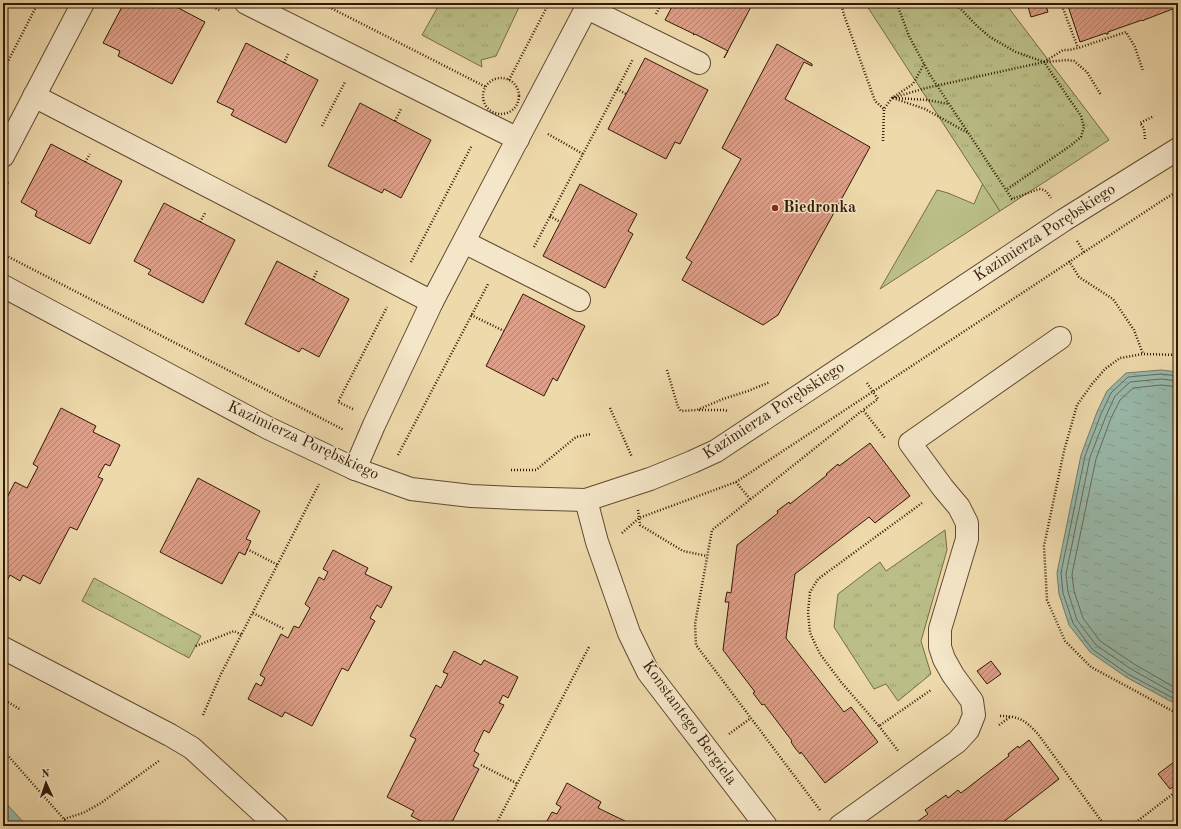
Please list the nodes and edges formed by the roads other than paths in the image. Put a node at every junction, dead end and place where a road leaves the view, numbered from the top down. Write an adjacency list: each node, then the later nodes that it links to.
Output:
1 (83, 3): 5 (street)
2 (246, 3): 6 (street)
3 (588, 5): 4 (street); 6 (street)
4 (699, 63)
5 (34, 96): 8 (street); 12 (street)
6 (518, 139): 9 (street)
7 (1178, 149): 15 (street, Kazimierza Porębskiego)
8 (3, 156)
9 (464, 242): 11 (street); 12 (street)
10 (3, 286): 14 (street, Kazimierza Porębskiego)
11 (579, 300)
12 (432, 302): 14 (street)
13 (1060, 338): 19 (street)
14 (355, 470): 15 (street, Kazimierza Porębskiego)
15 (586, 500): 18 (street, Konstantego Bergiela)
16 (3, 648): 17 (street)
17 (277, 826)
18 (766, 826)
19 (840, 826)

